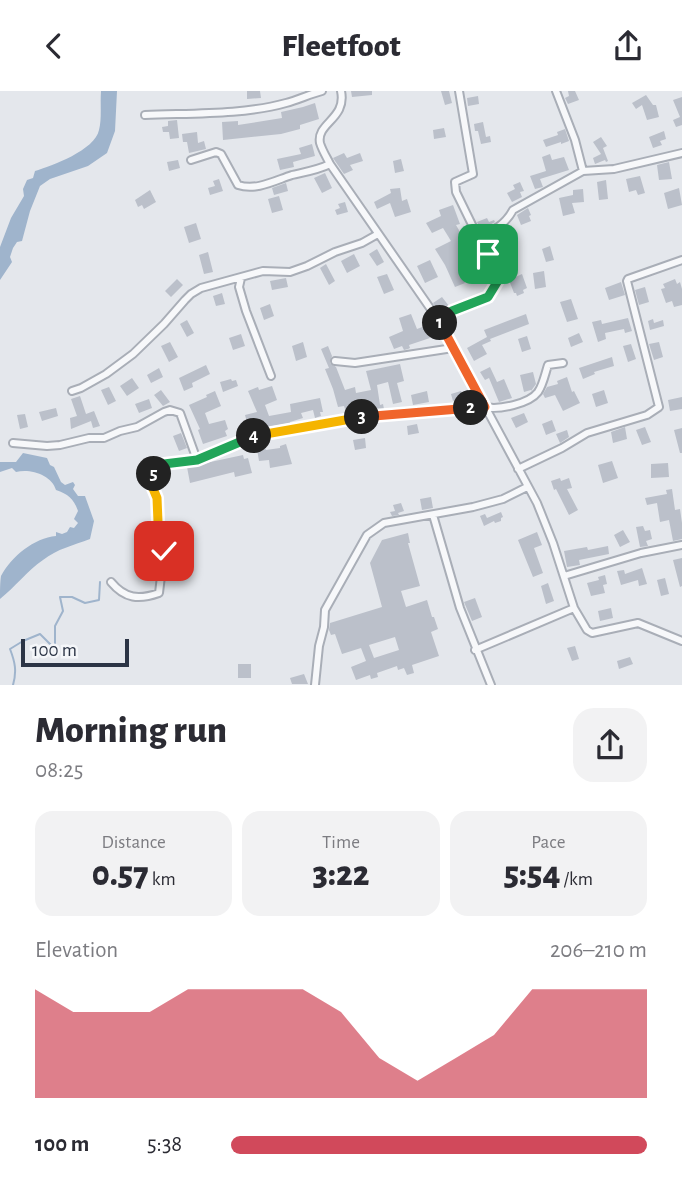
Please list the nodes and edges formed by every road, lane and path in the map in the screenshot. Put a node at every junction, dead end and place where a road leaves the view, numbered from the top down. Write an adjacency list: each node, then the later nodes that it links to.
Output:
1 (322, 91): 5 (street)
2 (341, 91): 8 (street)
3 (459, 91): 11 (street)
4 (556, 91): 9 (street)
5 (145, 114)
6 (682, 153): 9 (street)
7 (191, 160): 8 (street)
8 (330, 165): 10 (street)
9 (583, 171): 11 (street)
10 (378, 234): 13 (street); 14 (street)
11 (478, 237): 14 (street)
12 (682, 260): 23 (street)
13 (241, 278): 18 (street); 19 (street)
14 (439, 321): 15 (street)
15 (453, 348): 16 (street); 20 (street)
16 (335, 361)
17 (563, 363): 20 (street)
18 (271, 376)
19 (72, 391)
20 (485, 407): 22 (street); 23 (street)
21 (13, 443): 22 (street)
22 (197, 460): 28 (street)
23 (518, 469): 24 (street)
24 (527, 487): 25 (street); 27 (street)
25 (433, 515): 31 (street); 32 (street)
26 (682, 545): 27 (street)
27 (564, 576): 29 (street)
28 (111, 582)
29 (574, 608): 30 (street); 31 (street)
30 (682, 642)
31 (475, 649): 33 (street)
32 (315, 684)
33 (491, 684)

